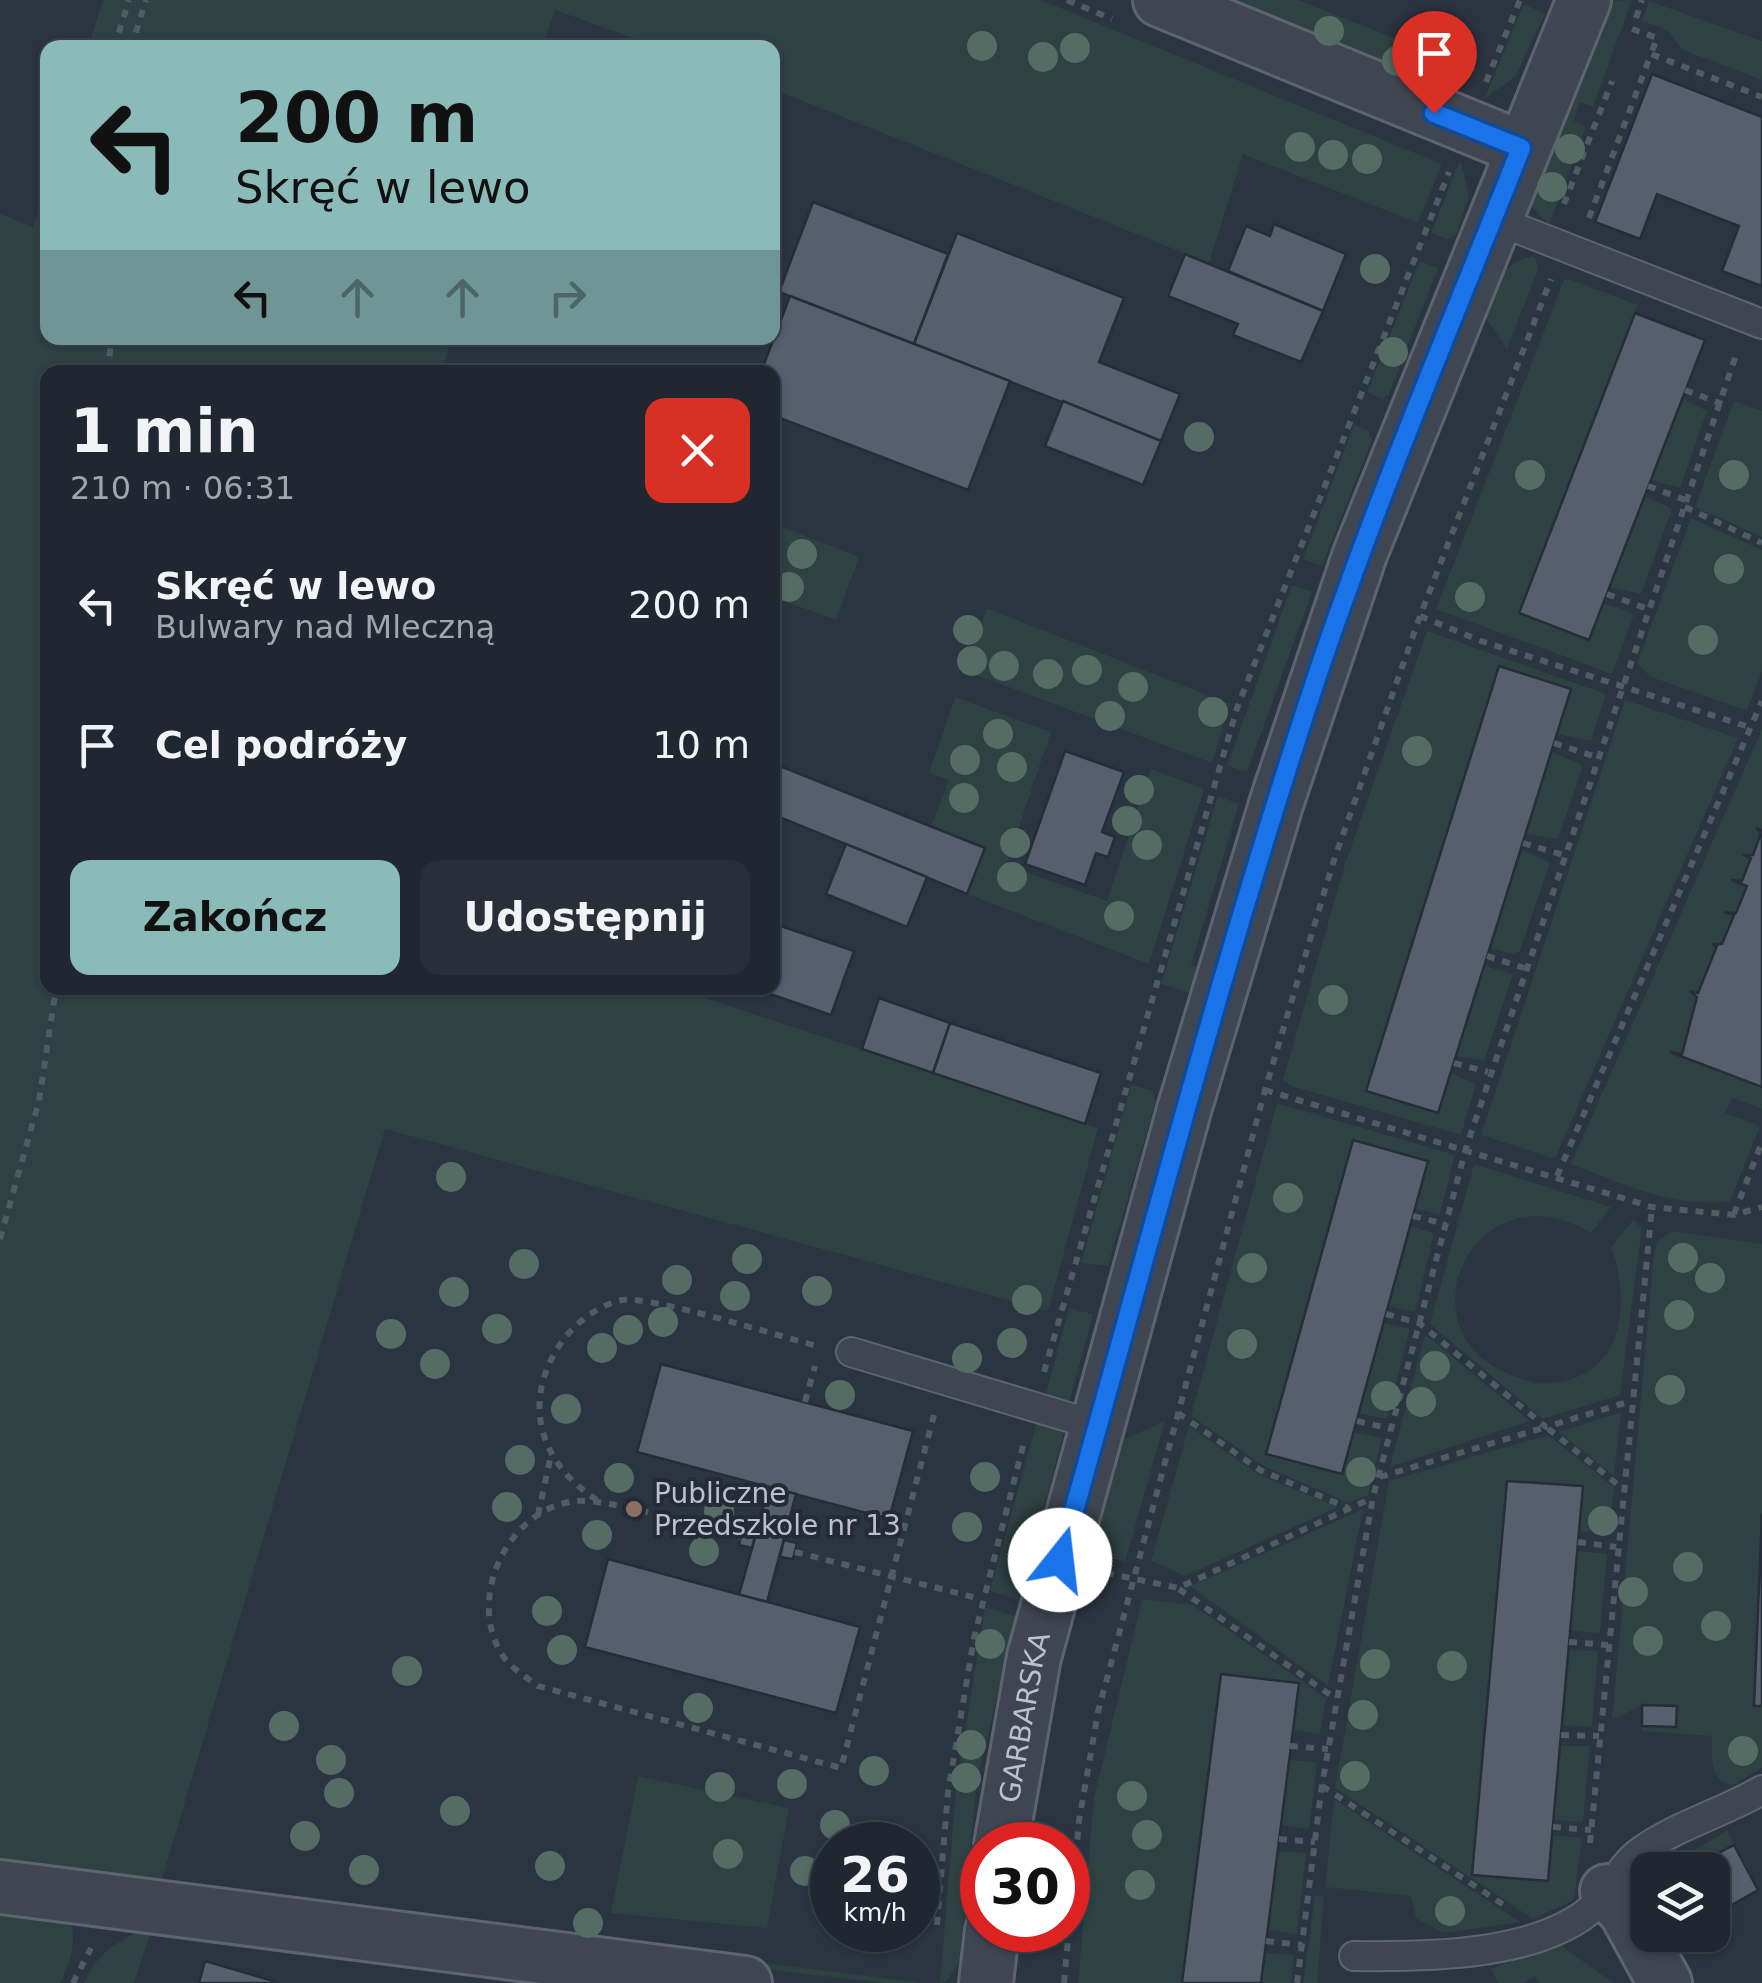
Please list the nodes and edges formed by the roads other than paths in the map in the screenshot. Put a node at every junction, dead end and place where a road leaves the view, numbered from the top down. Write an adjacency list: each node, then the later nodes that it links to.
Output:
1 (1160, 0): 3 (street)
2 (1584, 0): 3 (street, GARBARSKA)
3 (1521, 148): 4 (street, GARBARSKA)
4 (1493, 219): 5 (lane); 7 (street, GARBARSKA)
5 (1762, 324)
6 (851, 1352): 7 (lane)
7 (1098, 1426): 9 (street, GARBARSKA)
8 (1762, 1790): 11 (lane)
9 (1005, 1822)
10 (1, 1888): 14 (street)
11 (1596, 1902): 13 (lane); 16 (street)
12 (990, 1952): 15 (street)
13 (1354, 1956)
14 (745, 1983)
15 (986, 1983)
16 (1665, 1983)

